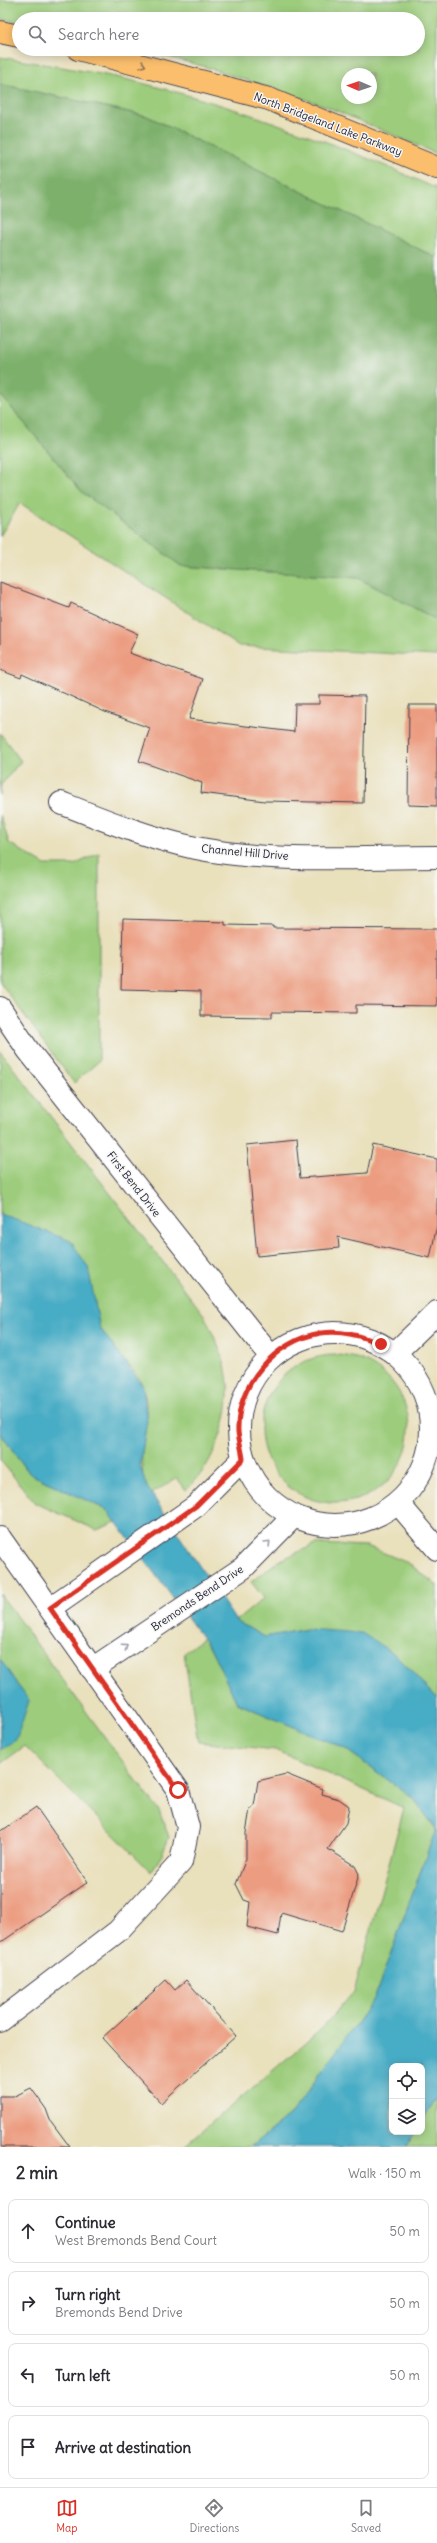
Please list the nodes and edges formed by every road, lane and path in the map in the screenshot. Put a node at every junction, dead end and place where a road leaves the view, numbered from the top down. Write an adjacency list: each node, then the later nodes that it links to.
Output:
1 (0, 32): 2 (main road)
2 (12, 35)
3 (105, 56): 4 (main road, North Bridgeland Lake Parkway, one-way to 4)
4 (437, 168)
5 (61, 803): 6 (street, Channel Hill Drive)
6 (437, 857)
7 (0, 1008): 10 (street, First Bend Drive)
8 (437, 1312): 9 (street)
9 (395, 1353): 10 (street); 12 (street)
10 (271, 1357): 11 (street)
11 (243, 1459): 13 (street); 16 (street)
12 (398, 1503): 13 (street); 15 (street)
13 (293, 1517): 17 (street, Bremonds Bend Drive, one-way to 13)
14 (0, 1538): 16 (street)
15 (437, 1549)
16 (50, 1608): 17 (street)
17 (92, 1669): 18 (street)
18 (0, 2021)

